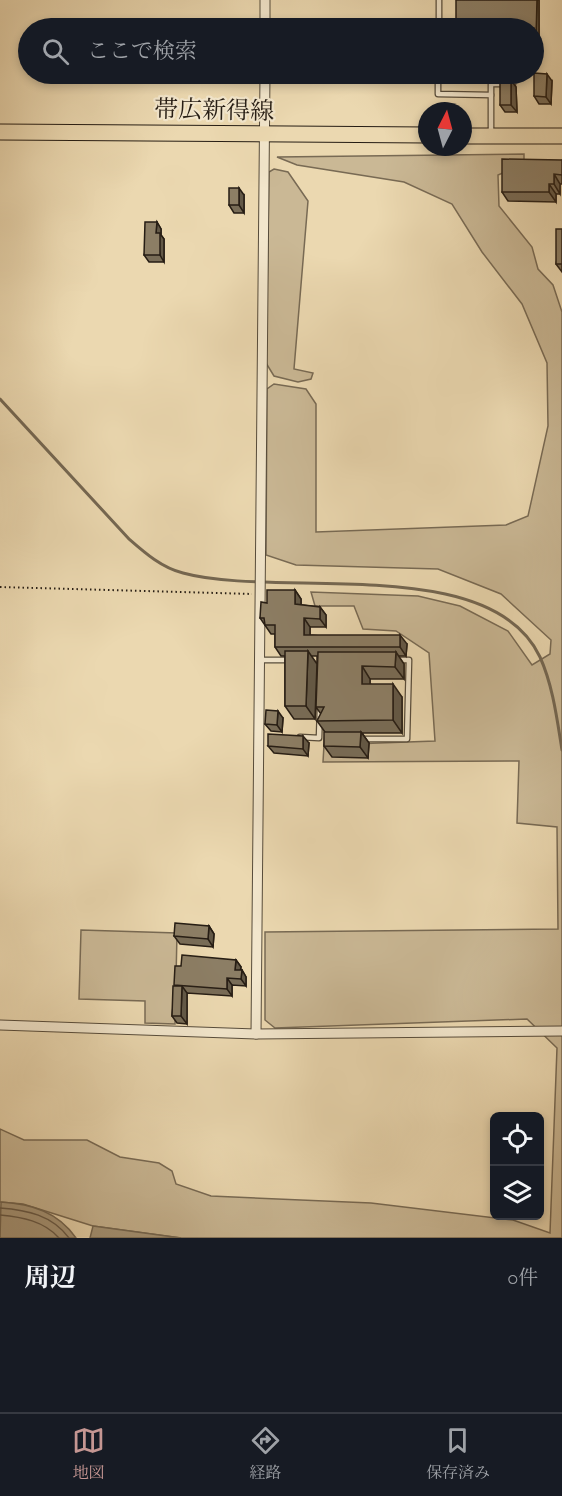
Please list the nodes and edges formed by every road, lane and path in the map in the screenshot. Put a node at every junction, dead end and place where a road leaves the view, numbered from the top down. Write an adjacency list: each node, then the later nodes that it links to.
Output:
1 (265, 0): 3 (street)
2 (439, 0): 4 (lane)
3 (265, 18)
4 (439, 18)
5 (265, 84): 12 (street)
6 (438, 84): 10 (lane)
7 (491, 84): 9 (lane)
8 (491, 84): 10 (lane)
9 (513, 84)
10 (491, 94): 15 (lane)
11 (0, 132): 12 (main road, 帯広新得線)
12 (264, 135): 13 (main road, 帯広新得線); 18 (street)
13 (418, 135)
14 (472, 136): 15 (main road)
15 (491, 136): 16 (main road)
16 (562, 136)
17 (0, 588): 18 (path)
18 (260, 593): 19 (street)
19 (260, 660): 20 (lane); 23 (street)
20 (301, 660)
21 (387, 660): 28 (lane)
22 (320, 704): 26 (lane)
23 (259, 736): 24 (lane); 31 (street)
24 (271, 736)
25 (295, 737): 26 (lane)
26 (319, 738): 27 (lane)
27 (330, 738)
28 (353, 739)
29 (0, 1025): 31 (street)
30 (562, 1031): 31 (street)
31 (256, 1034)

